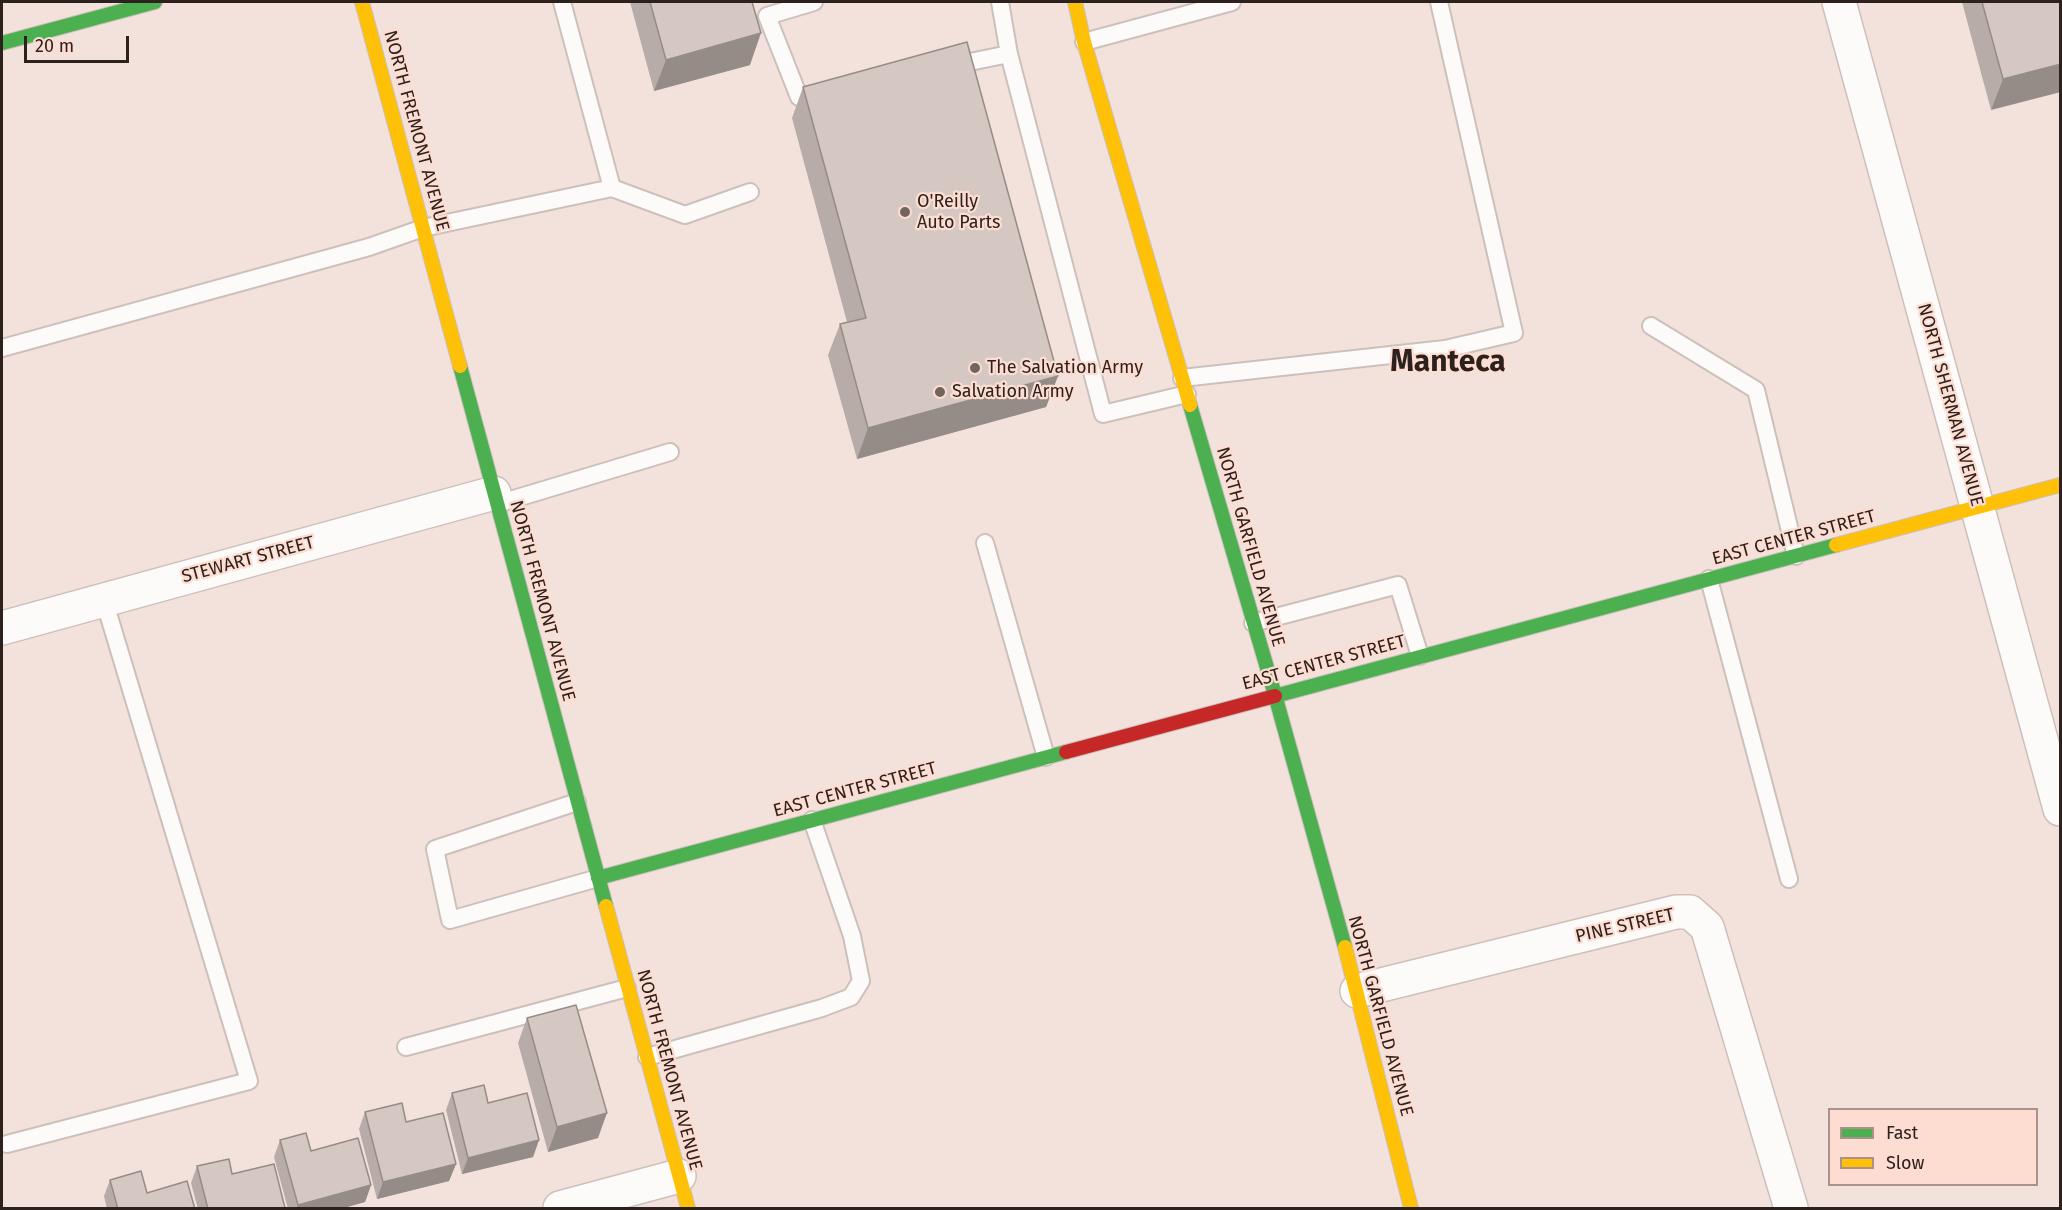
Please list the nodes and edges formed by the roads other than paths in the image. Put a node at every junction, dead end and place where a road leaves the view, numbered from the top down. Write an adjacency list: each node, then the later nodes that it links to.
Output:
1 (155, 2): 12 (street)
2 (362, 2): 18 (street, NORTH FREMONT AVENUE)
3 (562, 2): 16 (lane)
4 (814, 2): 10 (lane)
5 (1000, 2): 13 (lane)
6 (1075, 2): 11 (street, NORTH GARFIELD AVENUE)
7 (1232, 2): 11 (lane)
8 (1439, 2): 21 (lane)
9 (1839, 2): 26 (street, NORTH SHERMAN AVENUE)
10 (764, 8): 15 (lane)
11 (1084, 42): 21 (street, NORTH GARFIELD AVENUE)
12 (2, 43)
13 (1009, 54): 14 (lane); 22 (lane)
14 (939, 68)
15 (834, 90)
16 (612, 188): 17 (lane); 18 (lane)
17 (750, 192)
18 (423, 228): 20 (lane); 25 (street, NORTH FREMONT AVENUE)
19 (1651, 326): 28 (lane)
20 (2, 348)
21 (1182, 378): 22 (street, NORTH GARFIELD AVENUE)
22 (1187, 394): 31 (street, NORTH GARFIELD AVENUE)
23 (670, 452): 25 (lane)
24 (2061, 485): 26 (street, EAST CENTER STREET)
25 (496, 498): 30 (street, STEWART STREET); 36 (street, NORTH FREMONT AVENUE)
26 (1978, 507): 28 (street, EAST CENTER STREET); 37 (street, NORTH SHERMAN AVENUE)
27 (985, 543): 35 (lane)
28 (1796, 556): 29 (street, EAST CENTER STREET)
29 (1708, 579): 33 (street, EAST CENTER STREET); 40 (lane)
30 (104, 600): 32 (street, STEWART STREET); 45 (lane)
31 (1253, 623): 33 (lane); 34 (street, NORTH GARFIELD AVENUE)
32 (2, 628)
33 (1420, 656): 34 (street, EAST CENTER STREET)
34 (1275, 695): 35 (street, EAST CENTER STREET); 42 (street, NORTH GARFIELD AVENUE)
35 (1046, 757): 38 (street, EAST CENTER STREET)
36 (577, 802): 39 (street, NORTH FREMONT AVENUE); 39 (lane)
37 (2061, 809)
38 (812, 820): 39 (street, EAST CENTER STREET); 44 (lane)
39 (598, 878): 41 (street, NORTH FREMONT AVENUE)
40 (1789, 879)
41 (627, 988): 43 (lane); 44 (street, NORTH FREMONT AVENUE)
42 (1357, 991): 49 (street, NORTH GARFIELD AVENUE); 50 (street, PINE STREET)
43 (406, 1047)
44 (646, 1057): 46 (street, NORTH FREMONT AVENUE)
45 (7, 1144)
46 (679, 1176): 47 (street); 48 (street, NORTH FREMONT AVENUE)
47 (560, 1209)
48 (688, 1209)
49 (1411, 1209)
50 (1791, 1209)

